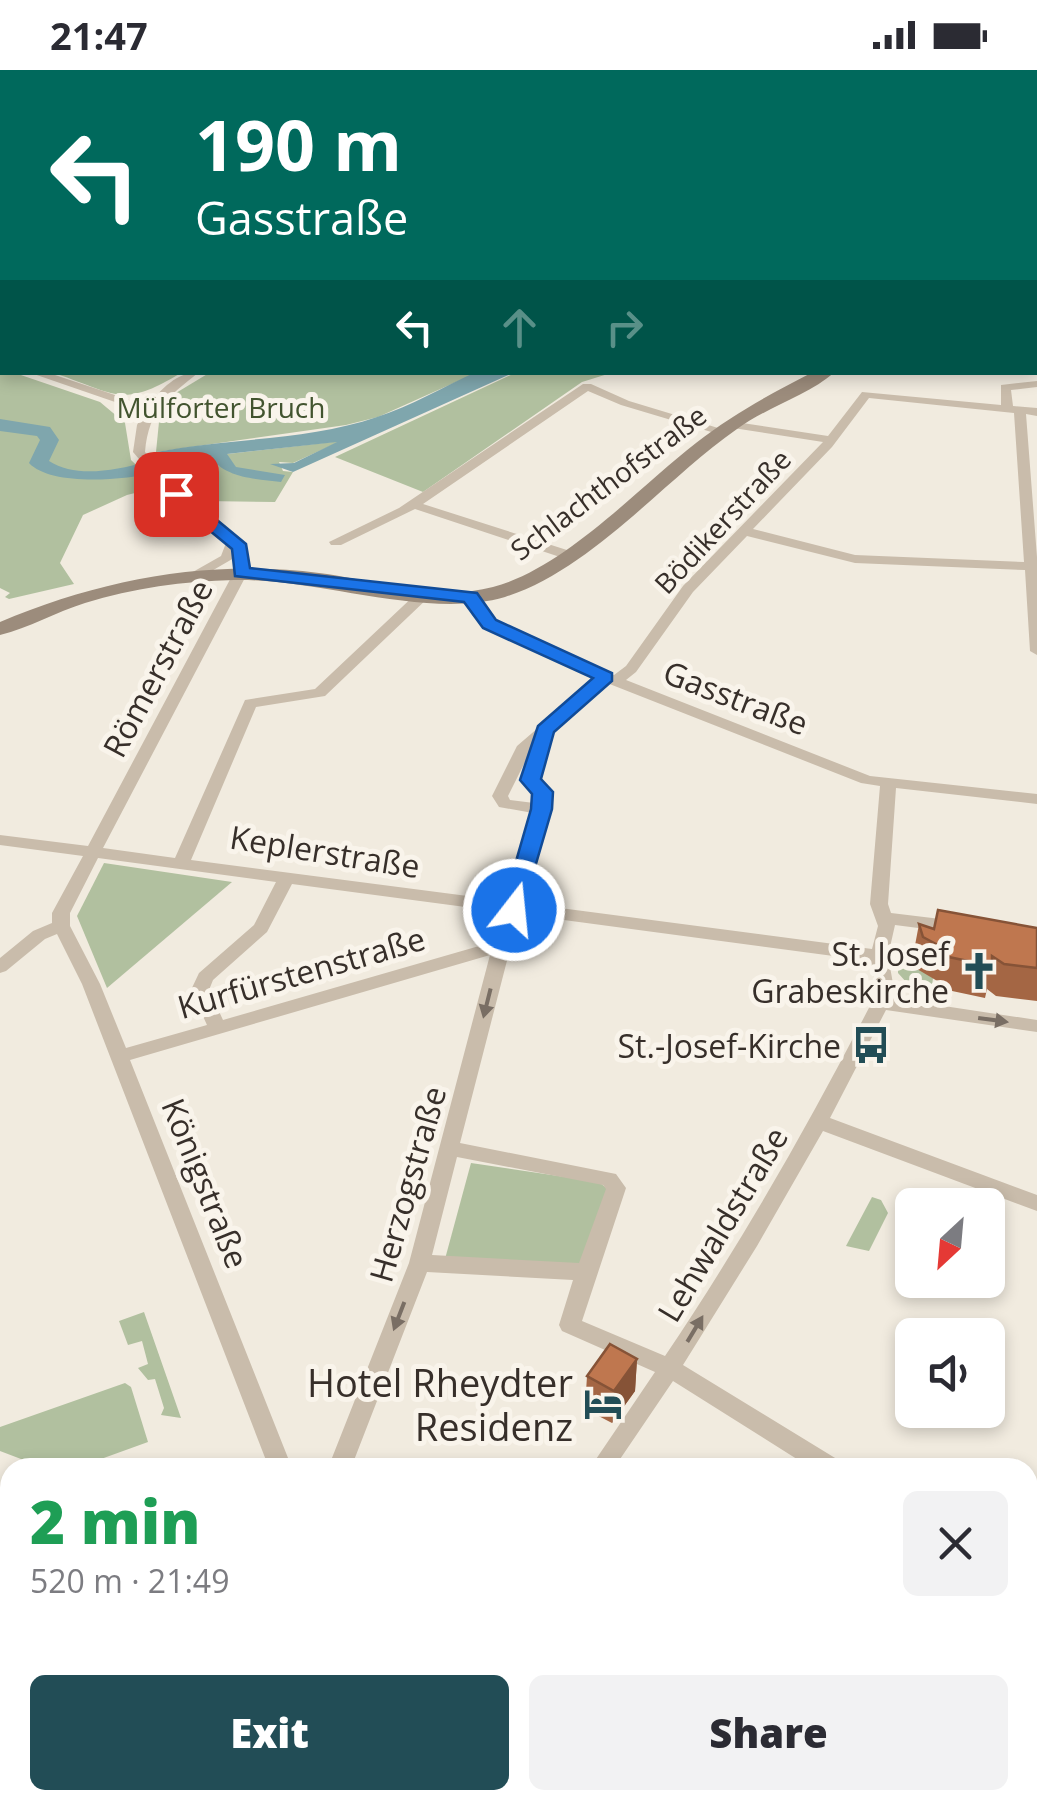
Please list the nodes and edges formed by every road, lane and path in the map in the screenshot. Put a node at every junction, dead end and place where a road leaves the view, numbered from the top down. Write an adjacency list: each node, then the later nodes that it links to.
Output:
1 (41, 375): 6 (street)
2 (190, 375): 6 (street)
3 (822, 375): 8 (main road, Schlachthofstraße)
4 (1037, 384): 5 (street)
5 (1013, 409): 7 (street); 9 (street, Bödikerstraße); 15 (street)
6 (150, 410): 12 (street)
7 (1037, 412)
8 (727, 427): 9 (street); 10 (street); 14 (main road, Schlachthofstraße)
9 (831, 440): 11 (street, Bödikerstraße)
10 (414, 505): 13 (street); 14 (street)
11 (744, 531): 15 (street); 22 (street, Bödikerstraße)
12 (233, 541): 16 (street, Römerstraße); 17 (street)
13 (336, 542)
14 (565, 554): 19 (main road, Schlachthofstraße)
15 (1031, 566): 21 (street)
16 (241, 572): 17 (main road); 18 (main road); 28 (street, Römerstraße)
17 (198, 574): 20 (main road)
18 (424, 594): 19 (main road); 29 (street)
19 (471, 597): 22 (street, Gasstraße)
20 (0, 629)
21 (1037, 650)
22 (610, 679): 23 (street, Bödikerstraße); 24 (street, Gasstraße)
23 (545, 730): 26 (street); 26 (street, Bödikerstraße)
24 (888, 785): 25 (street, Gasstraße); 32 (street)
25 (1037, 800)
26 (542, 809): 31 (street, Herzogstraße)
27 (0, 840): 28 (street, Keplerstraße)
28 (95, 849): 29 (street, Keplerstraße); 33 (street, Römerstraße)
29 (182, 860): 30 (street, Keplerstraße)
30 (287, 876): 31 (street, Keplerstraße); 40 (street)
31 (514, 910): 35 (street, Herzogstraße); 36 (street, Keplerstraße)
32 (883, 918): 34 (street); 36 (street)
33 (60, 926): 37 (street); 41 (street, Königstraße)
34 (979, 930)
35 (500, 946): 40 (street, Kurfürstenstraße); 43 (street, Herzogstraße, one-way to 43)
36 (874, 956): 38 (street)
37 (0, 968)
38 (881, 1002): 39 (street, one-way to 39); 42 (street, Lehwaldstraße)
39 (1037, 1026)
40 (217, 1027): 41 (street, Kurfürstenstraße)
41 (118, 1058): 48 (street, Königstraße)
42 (817, 1121): 44 (street); 47 (street, Lehwaldstraße, one-way to 42)
43 (452, 1149): 45 (street, Herzogstraße); 46 (street)
44 (1037, 1203)
45 (420, 1263): 46 (street); 49 (street, Herzogstraße, one-way to 49)
46 (586, 1272): 47 (street)
47 (671, 1369): 50 (street, Lehwaldstraße); 51 (street)
48 (277, 1458)
49 (343, 1458)
50 (608, 1458)
51 (816, 1458)

